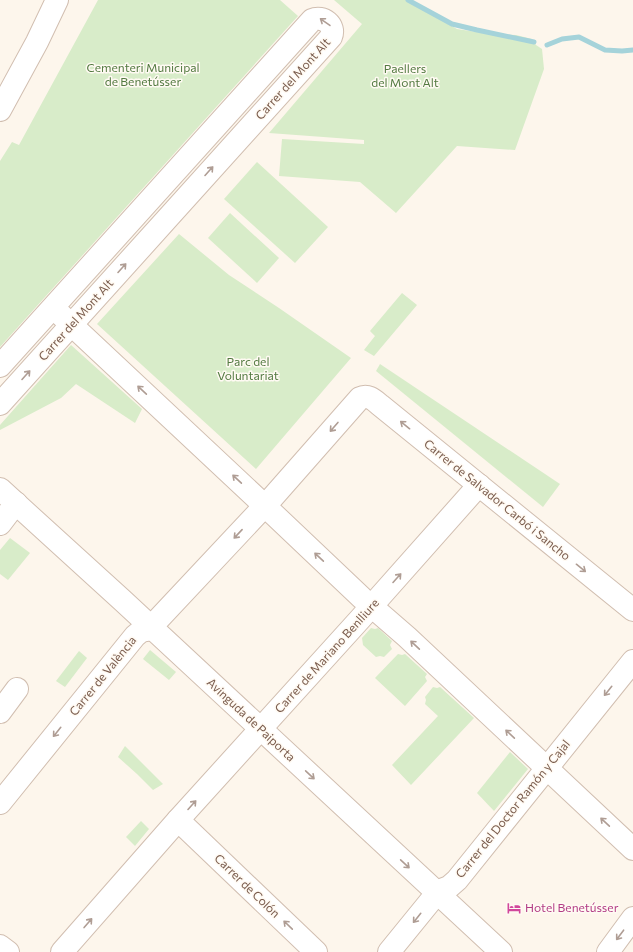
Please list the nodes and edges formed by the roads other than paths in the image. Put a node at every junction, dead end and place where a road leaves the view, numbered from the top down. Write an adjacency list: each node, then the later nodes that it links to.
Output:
1 (57, 0): 2 (street)
2 (0, 110)
3 (53, 307): 4 (street); 4 (street, Carrer del Mont Alt, one-way to 3); 5 (street, Carrer del Mont Alt)
4 (72, 325): 7 (street, Carrer del Mont Alt, one-way to 4); 10 (street, one-way to 4)
5 (0, 366)
6 (360, 398): 8 (street, Carrer de Salvador Carbó i Sancho, one-way to 6); 10 (street, Carrer de València, one-way to 10)
7 (0, 404)
8 (479, 485): 12 (street, Carrer de Mariano Benlliure, one-way to 8); 13 (street, Carrer de Salvador Carbó i Sancho, one-way to 13)
9 (8, 496): 11 (street); 14 (street, Avinguda de Paiporta)
10 (265, 506): 12 (street, one-way to 10); 14 (street, Carrer de València, one-way to 14)
11 (0, 524)
12 (371, 606): 18 (street, Carrer de Mariano Benlliure); 19 (street, one-way to 12)
13 (633, 610)
14 (151, 627): 18 (street, Avinguda de Paiporta); 20 (street, Carrer de València, one-way to 20)
15 (633, 661): 19 (street, Carrer del Doctor Ramón y Cajal, one-way to 19)
16 (17, 689): 17 (street)
17 (0, 712)
18 (261, 730): 21 (street, Carrer de Mariano Benlliure, one-way to 18); 23 (street, Avinguda de Paiporta, one-way to 23)
19 (546, 768): 22 (street, one-way to 19); 23 (street, Carrer del Doctor Ramón y Cajal)
20 (1, 800)
21 (178, 820): 27 (street, Carrer de Mariano Benlliure, one-way to 21); 28 (street, Carrer de Colón, one-way to 21)
22 (633, 849)
23 (437, 893): 29 (street, Carrer del Doctor Ramón y Cajal, one-way to 29); 30 (street, Avinguda de Paiporta)
24 (633, 918): 31 (street, one-way to 31)
25 (0, 946): 26 (street)
26 (8, 952)
27 (62, 952)
28 (316, 952)
29 (389, 952)
30 (501, 952)
31 (608, 952)

